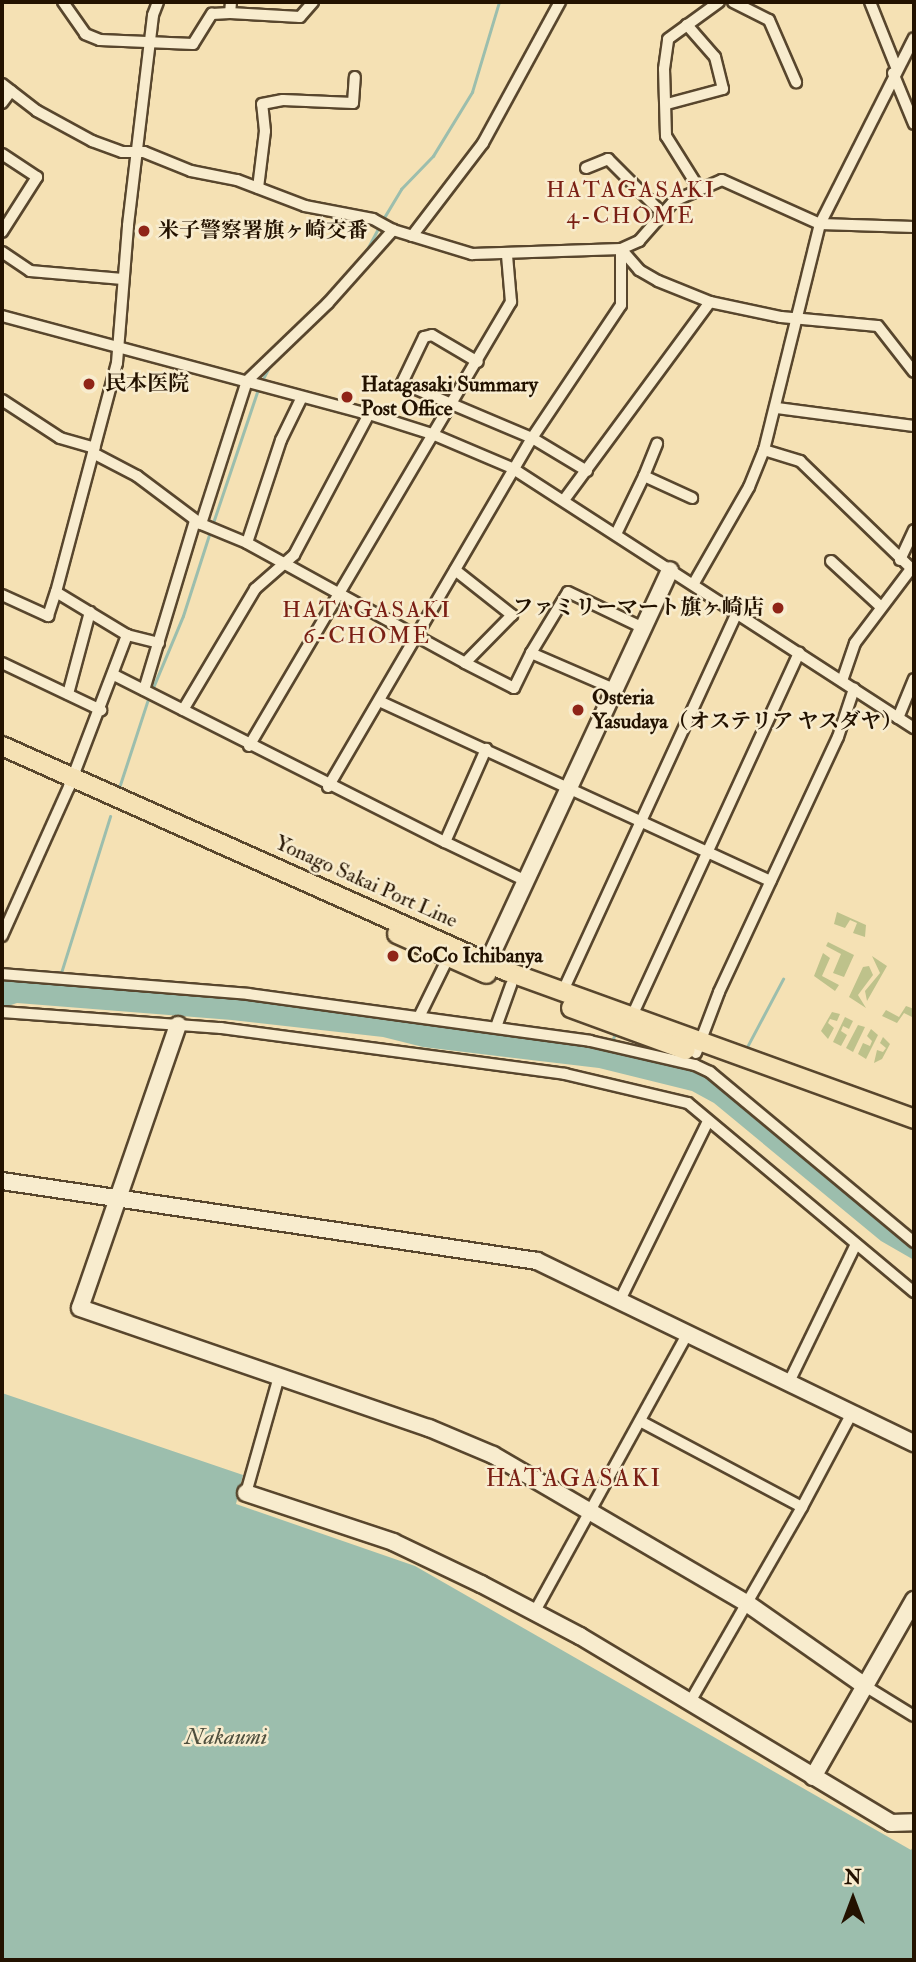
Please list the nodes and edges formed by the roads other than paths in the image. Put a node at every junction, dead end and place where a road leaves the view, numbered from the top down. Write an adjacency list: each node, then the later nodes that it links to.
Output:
1 (63, 2): 11 (street)
2 (158, 2): 11 (street)
3 (313, 2): 8 (street)
4 (560, 2): 30 (street)
5 (719, 2): 9 (street)
6 (733, 2): 14 (street)
7 (870, 2): 12 (street)
8 (231, 7): 11 (street)
9 (687, 25): 18 (street); 18 (street)
10 (914, 38): 12 (street)
11 (150, 41): 21 (street)
12 (895, 70): 19 (street); 26 (street)
13 (355, 77): 24 (street)
14 (796, 82)
15 (2, 84): 16 (street)
16 (12, 91): 17 (street); 21 (street)
17 (2, 103)
18 (667, 104): 23 (street)
19 (914, 124)
20 (2, 154): 29 (street)
21 (136, 154): 24 (street); 34 (street)
22 (586, 168): 25 (street)
23 (698, 187): 25 (street); 26 (street)
24 (258, 188): 28 (street)
25 (662, 213): 31 (street)
26 (820, 224): 27 (street); 36 (street)
27 (914, 227)
28 (393, 230): 30 (street); 41 (street)
29 (2, 232)
30 (412, 236): 33 (street)
31 (621, 249): 33 (street); 35 (street); 49 (street)
32 (2, 252): 34 (street)
33 (507, 255): 39 (street)
34 (123, 279): 38 (street)
35 (710, 302): 36 (street); 54 (street)
36 (798, 319): 40 (street); 45 (street)
37 (3, 321): 38 (street)
38 (118, 347): 41 (street); 51 (street)
39 (478, 362): 44 (street); 44 (street)
40 (914, 372)
41 (247, 381): 42 (street); 58 (street)
42 (302, 397): 46 (street); 61 (street)
43 (2, 400): 51 (street)
44 (453, 406): 48 (street); 49 (street)
45 (777, 408): 47 (street); 52 (street)
46 (369, 414): 48 (street); 64 (street)
47 (914, 426)
48 (432, 434): 53 (street); 71 (street)
49 (532, 438): 53 (street); 54 (street)
50 (657, 443): 55 (street)
51 (94, 450): 58 (street); 69 (street)
52 (764, 450): 62 (street); 68 (street)
53 (512, 468): 57 (street); 65 (street)
54 (587, 471): 57 (street)
55 (644, 477): 56 (street); 60 (street)
56 (692, 498)
57 (564, 500): 60 (street)
58 (198, 522): 61 (street); 78 (street)
59 (914, 530): 62 (street)
60 (616, 534): 66 (street)
61 (247, 542): 64 (street)
62 (900, 560): 67 (street)
63 (831, 561): 72 (street)
64 (284, 565): 71 (street); 92 (street)
65 (455, 570): 77 (street); 82 (street)
66 (670, 570): 68 (street); 75 (street)
67 (912, 570): 72 (street)
68 (694, 583): 74 (street)
69 (56, 592): 70 (street); 73 (street)
70 (2, 595)
71 (339, 595): 77 (street); 96 (street)
72 (881, 607): 85 (street)
73 (90, 612): 76 (street); 89 (street)
74 (737, 612): 80 (street); 102 (street)
75 (643, 628): 79 (street); 88 (street)
76 (127, 635): 78 (street); 83 (street)
77 (415, 635): 82 (street); 90 (street)
78 (159, 642): 87 (street)
79 (531, 653): 82 (street); 88 (street)
80 (799, 653): 85 (street); 104 (street)
81 (2, 663): 89 (street)
82 (465, 663)
83 (114, 675): 87 (street); 91 (street)
84 (914, 679): 93 (street)
85 (842, 681): 86 (street)
86 (853, 689): 93 (street); 105 (street)
87 (144, 690): 92 (street)
88 (614, 690): 101 (street)
89 (68, 694): 91 (street)
90 (379, 701): 97 (street); 100 (street)
91 (101, 710): 99 (street)
92 (183, 710): 96 (street)
93 (898, 718): 94 (street)
94 (914, 728)
95 (2, 746): 99 (main road, Yonago Sakai Port Line)
96 (249, 746): 100 (street)
97 (486, 749): 101 (street); 103 (street)
98 (2, 757): 99 (main road, Yonago Sakai Port Line)
99 (71, 782): 107 (street); 108 (main road, Yonago Sakai Port Line); 109 (main road, Yonago Sakai Port Line)
100 (328, 787): 103 (street)
101 (568, 788): 102 (street); 106 (street)
102 (641, 820): 104 (street); 112 (street)
103 (445, 842): 106 (street)
104 (708, 851): 105 (street); 114 (street)
105 (771, 880): 118 (street)
106 (526, 881): 109 (street)
107 (2, 936)
108 (448, 958): 109 (main road, Yonago Sakai Port Line); 115 (street)
109 (486, 967): 111 (main road, Yonago Sakai Port Line); 112 (main road, Yonago Sakai Port Line)
110 (2, 974): 115 (street)
111 (511, 985): 117 (street); 118 (main road, Yonago Sakai Port Line)
112 (562, 993): 114 (main road, Yonago Sakai Port Line)
113 (2, 1012): 116 (street)
114 (632, 1016): 118 (main road, Yonago Sakai Port Line)
115 (419, 1017): 117 (street)
116 (178, 1025): 120 (street); 123 (street)
117 (496, 1027): 124 (street)
118 (698, 1048): 119 (main road, Yonago Sakai Port Line); 121 (main road, Yonago Sakai Port Line)
119 (914, 1119)
120 (708, 1121): 125 (street); 127 (street)
121 (914, 1130)
122 (2, 1181): 123 (street)
123 (117, 1197): 127 (street); 129 (street)
124 (914, 1242)
125 (856, 1244): 126 (street); 130 (street)
126 (914, 1292)
127 (620, 1300): 128 (street)
128 (688, 1333): 130 (street); 132 (street)
129 (279, 1376): 134 (street); 136 (street)
130 (789, 1382): 131 (street)
131 (852, 1413): 133 (street); 135 (street)
132 (640, 1421): 135 (street); 136 (street)
133 (914, 1443)
134 (246, 1493): 139 (street)
135 (802, 1507): 138 (street)
136 (591, 1511): 138 (street); 139 (street)
137 (914, 1600): 140 (street)
138 (748, 1604): 140 (street); 141 (street)
139 (534, 1613): 141 (street)
140 (865, 1686): 142 (street); 143 (street)
141 (690, 1702): 143 (street)
142 (914, 1716)
143 (813, 1777): 144 (street)
144 (914, 1822)

